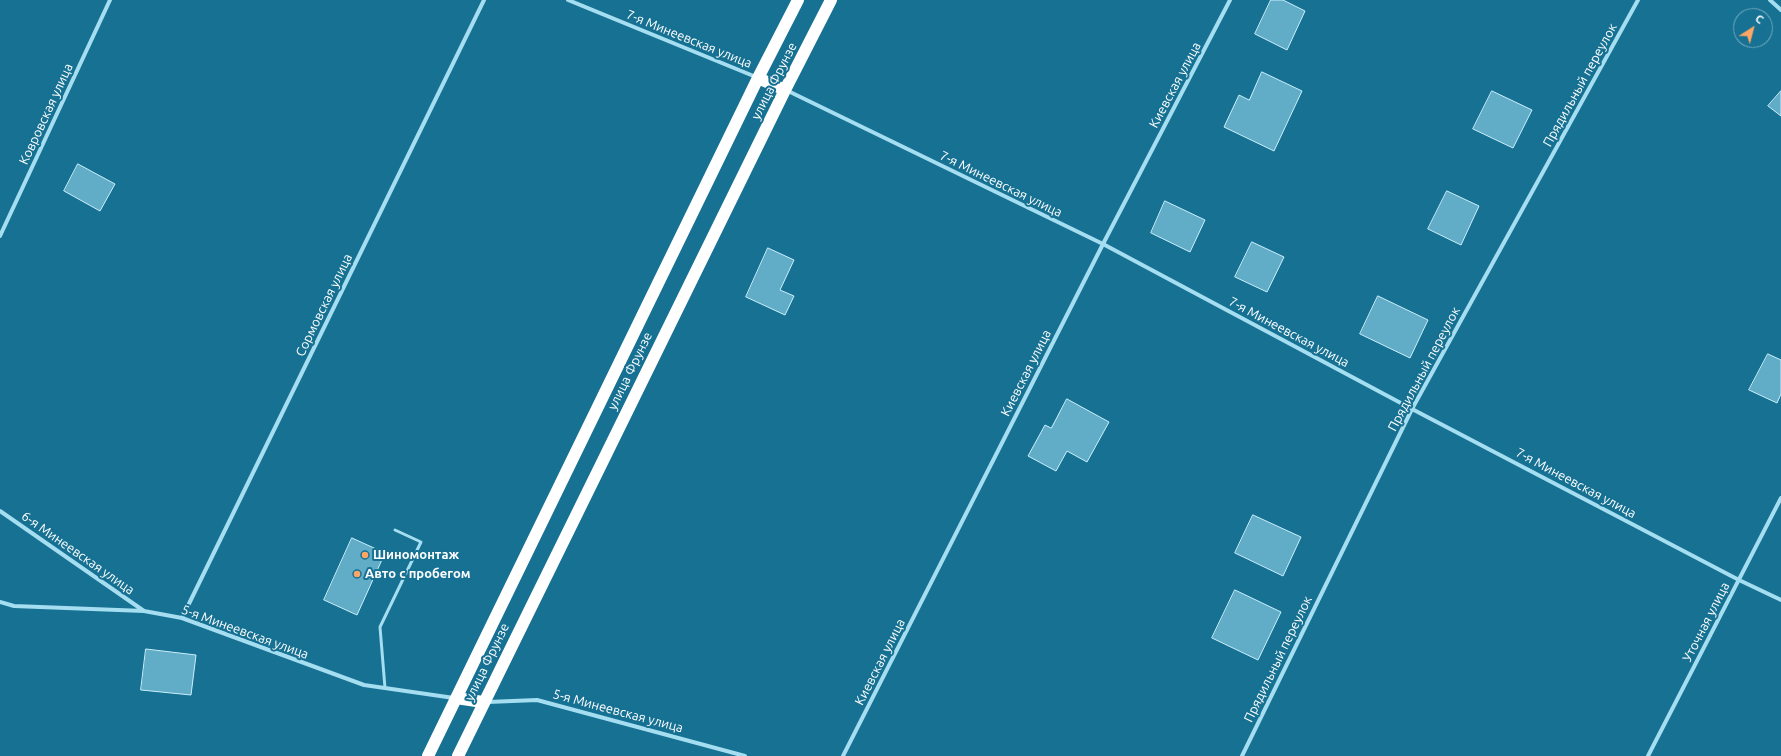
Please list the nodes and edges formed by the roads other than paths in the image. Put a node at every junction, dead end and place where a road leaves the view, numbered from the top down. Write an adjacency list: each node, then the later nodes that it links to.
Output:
1 (110, 0): 12 (street, Ковровская улица)
2 (484, 0): 22 (street, Сормовская улица)
3 (568, 0): 10 (street, 7-я Минеевская улица)
4 (798, 0): 10 (highway, улица Фрунзе)
5 (831, 0): 11 (highway, улица Фрунзе)
6 (1230, 0): 13 (street, Киевская улица)
7 (1638, 0): 14 (street, Прядильный переулок)
8 (1770, 0): 9 (street)
9 (1781, 10)
10 (758, 78): 11 (highway); 24 (highway, улица Фрунзе)
11 (785, 90): 13 (street, 7-я Минеевская улица); 25 (highway, улица Фрунзе)
12 (0, 236)
13 (1103, 244): 14 (street, 7-я Минеевская улица); 29 (street, Киевская улица)
14 (1412, 409): 18 (street, 7-я Минеевская улица); 30 (street, Прядильный переулок)
15 (1781, 498): 18 (street, Уточная улица)
16 (0, 511): 21 (street, 6-я Минеевская улица)
17 (396, 530): 23 (lane)
18 (1739, 580): 19 (street, 7-я Минеевская улица); 31 (street, Уточная улица)
19 (1781, 600)
20 (0, 602): 21 (street, 5-я Минеевская улица)
21 (144, 611): 22 (street, 5-я Минеевская улица)
22 (182, 618): 23 (street, 5-я Минеевская улица)
23 (385, 688): 24 (street, 5-я Минеевская улица)
24 (456, 698): 25 (highway); 26 (highway, улица Фрунзе)
25 (483, 702): 27 (highway, улица Фрунзе); 28 (street, 5-я Минеевская улица)
26 (428, 756)
27 (458, 756)
28 (745, 756)
29 (843, 756)
30 (1242, 756)
31 (1648, 756)

